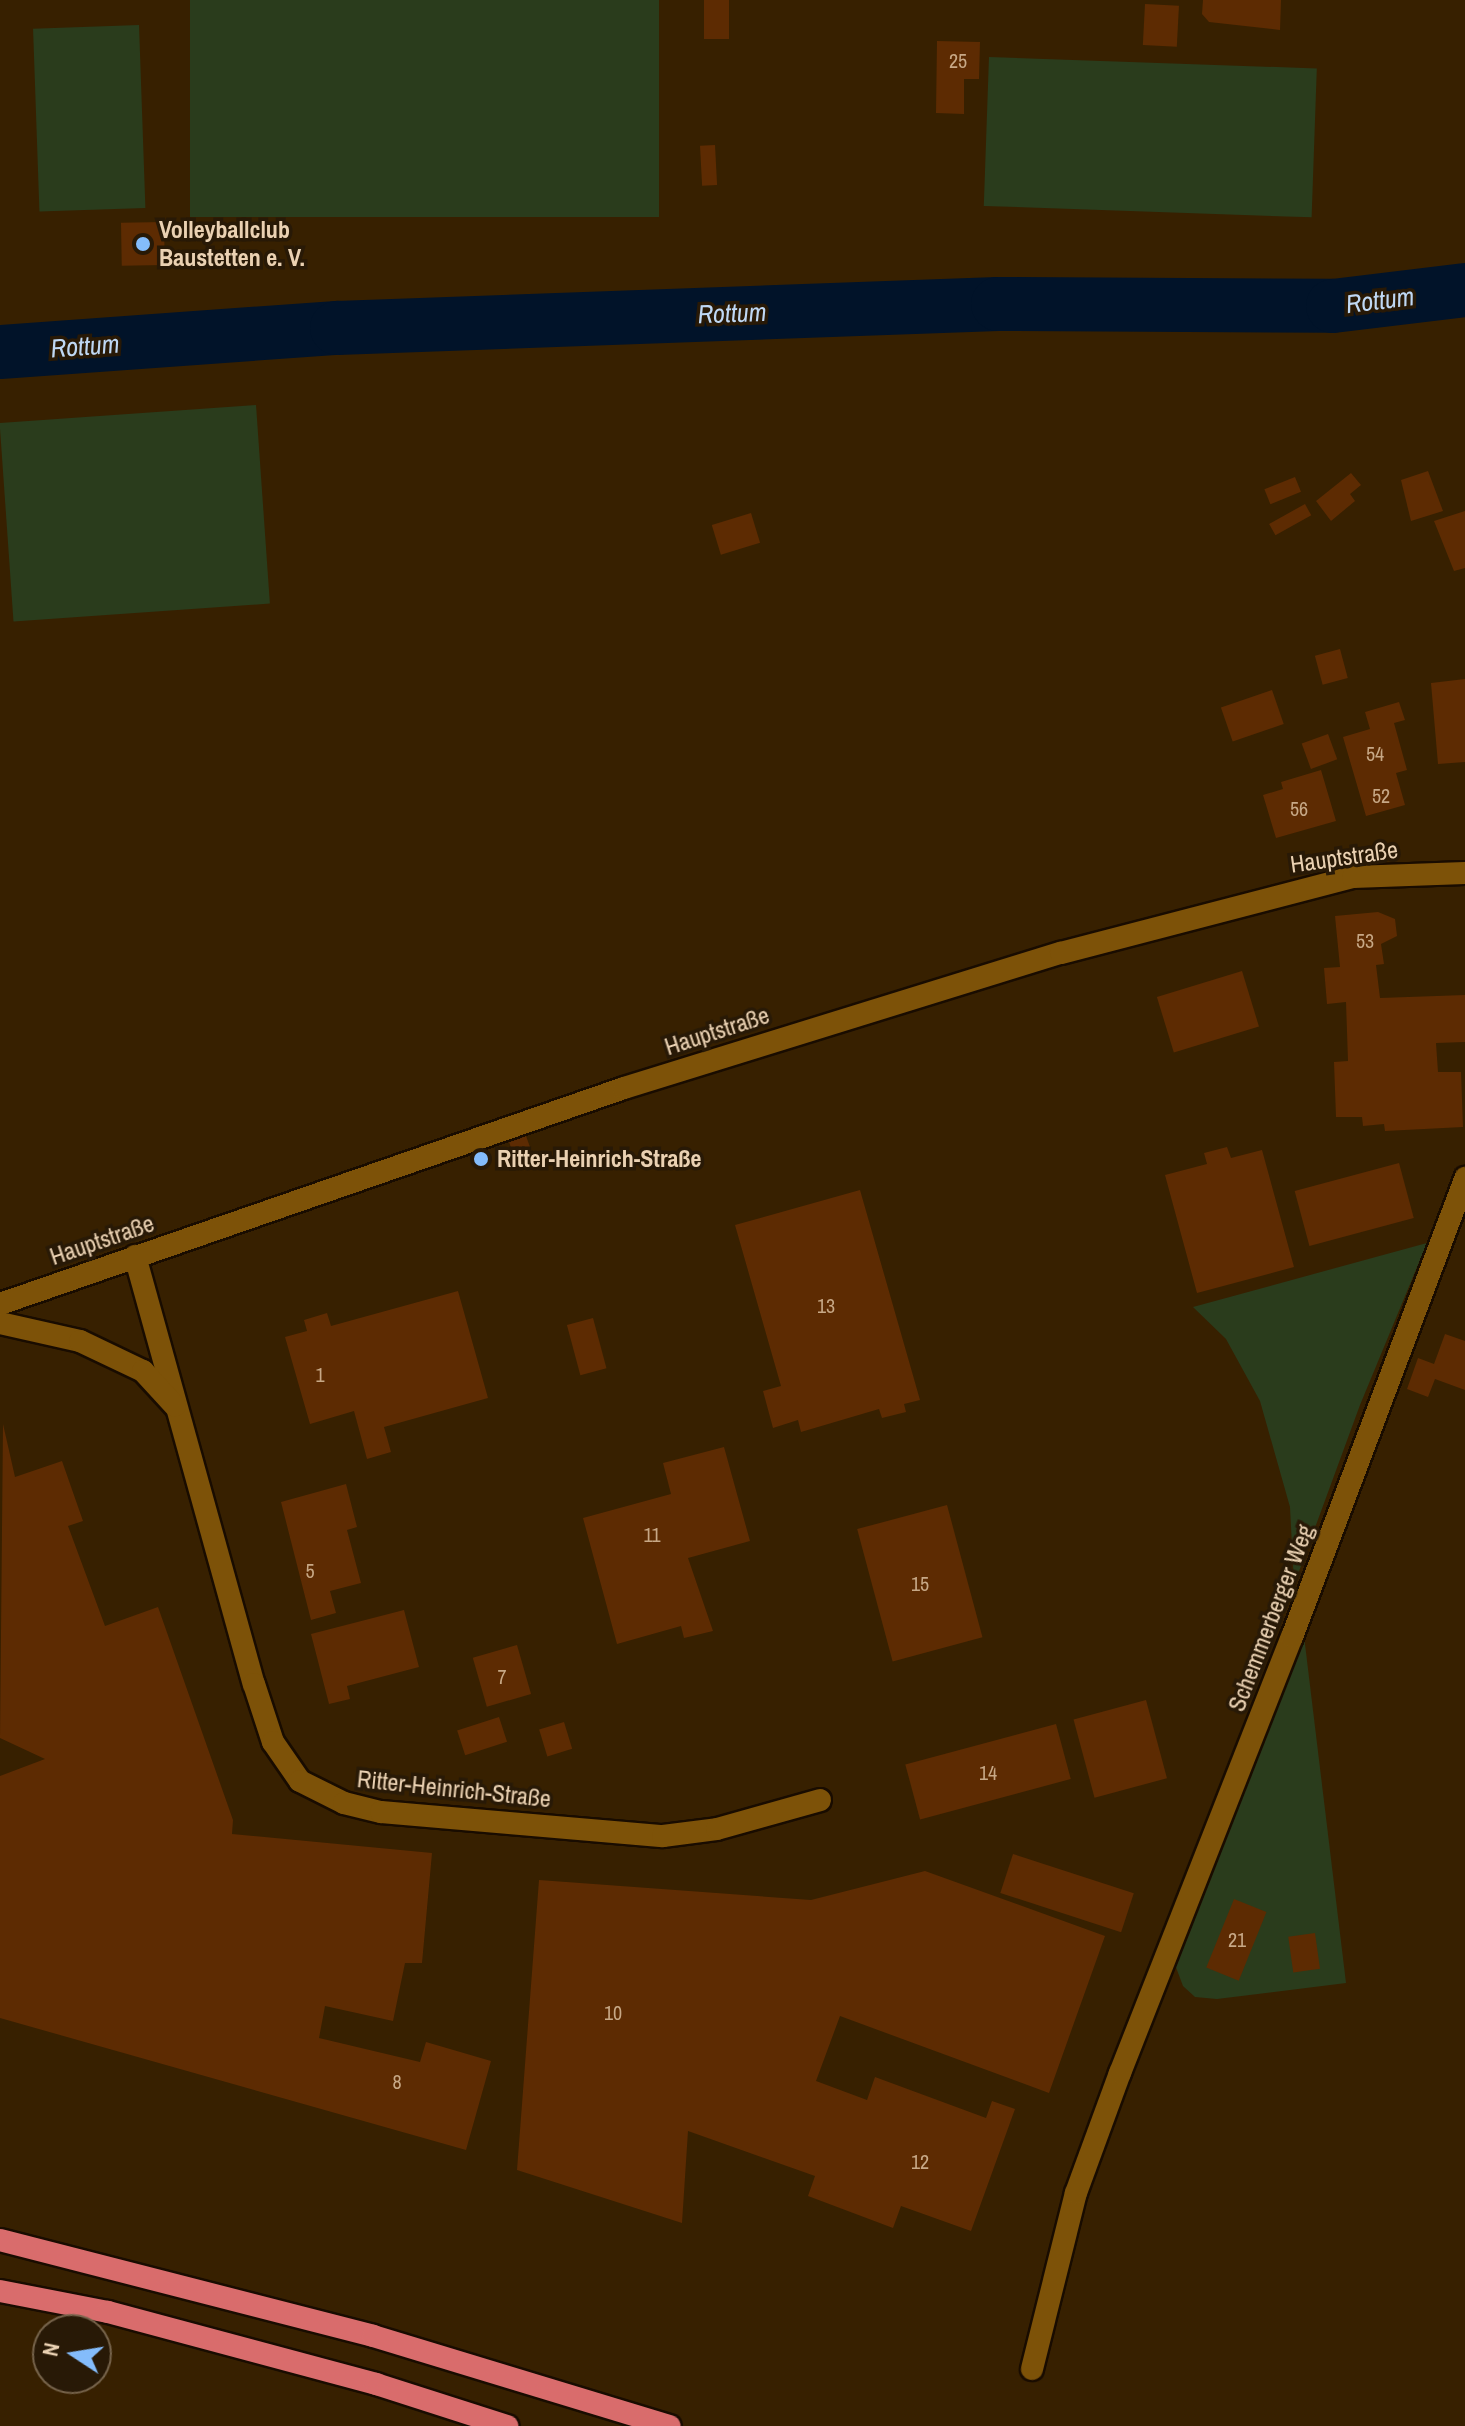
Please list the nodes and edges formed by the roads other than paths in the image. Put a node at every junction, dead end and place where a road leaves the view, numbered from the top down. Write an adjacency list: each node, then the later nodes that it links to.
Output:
1 (1465, 873): 3 (street, Hauptstraße)
2 (1465, 1178): 10 (street, Schemmerberger Weg)
3 (135, 1256): 4 (street, Hauptstraße); 6 (street, Ritter-Heinrich-Straße)
4 (0, 1304)
5 (0, 1323): 6 (street)
6 (178, 1410): 7 (street, Ritter-Heinrich-Straße)
7 (820, 1800)
8 (0, 2240): 12 (highway)
9 (0, 2291): 11 (highway)
10 (1032, 2369)
11 (507, 2426)
12 (670, 2426)

